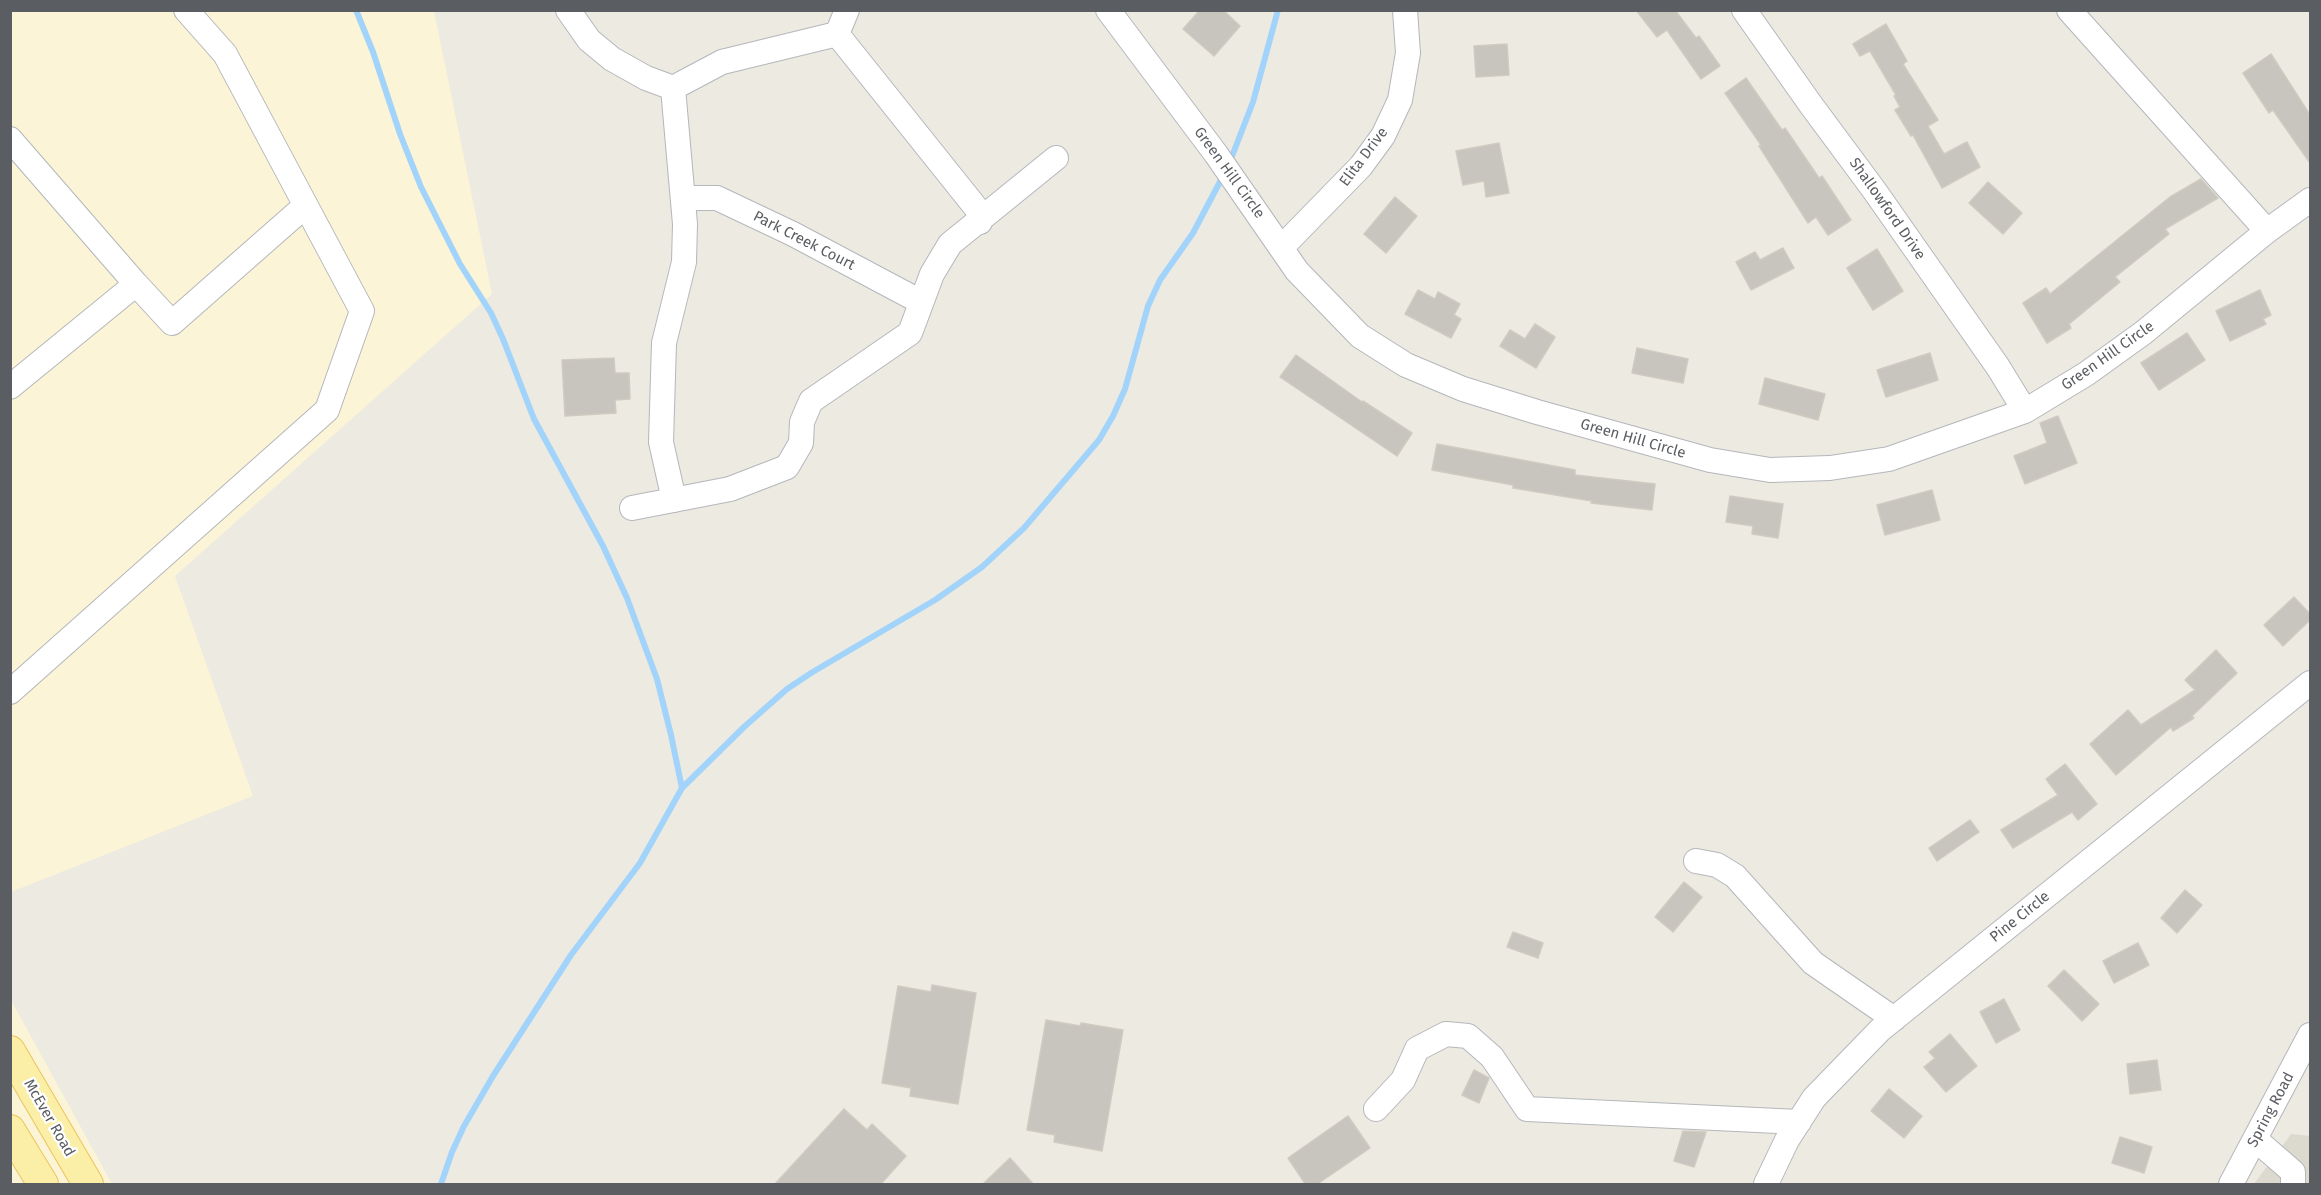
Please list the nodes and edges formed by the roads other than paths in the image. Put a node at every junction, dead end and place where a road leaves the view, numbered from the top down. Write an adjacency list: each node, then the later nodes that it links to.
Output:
1 (186, 10): 14 (street)
2 (567, 10): 9 (street)
3 (847, 10): 8 (street)
4 (1108, 10): 17 (street, Green Hill Circle)
5 (1405, 10): 17 (street, Elita Drive)
6 (1744, 10): 21 (street, Shallowford Drive)
7 (2069, 10): 16 (street)
8 (837, 34): 9 (street); 15 (street)
9 (673, 88): 12 (street)
10 (10, 139): 18 (street)
11 (1056, 158): 15 (street)
12 (683, 198): 19 (street, Park Creek Court); 22 (street)
13 (2310, 200): 16 (street, Green Hill Circle)
14 (305, 206): 18 (street); 25 (street)
15 (980, 222): 19 (street)
16 (2267, 231): 21 (street, Green Hill Circle)
17 (1282, 247): 21 (street, Green Hill Circle)
18 (136, 284): 20 (street)
19 (921, 302): 22 (street)
20 (10, 387)
21 (2025, 411)
22 (674, 500): 23 (street)
23 (632, 508)
24 (2310, 683): 27 (street, Pine Circle)
25 (10, 692)
26 (1696, 861): 27 (street)
27 (1894, 1019): 31 (street, Pine Circle)
28 (2310, 1035): 33 (street, Spring Road)
29 (10, 1052): 35 (main road, McEver Road)
30 (1376, 1109): 31 (street)
31 (1799, 1122): 36 (street, Pine Circle)
32 (10, 1130): 34 (main road)
33 (2256, 1139): 37 (street, Spring Road); 38 (street)
34 (44, 1185)
35 (88, 1185)
36 (1766, 1185)
37 (2231, 1185)
38 (2293, 1185)

